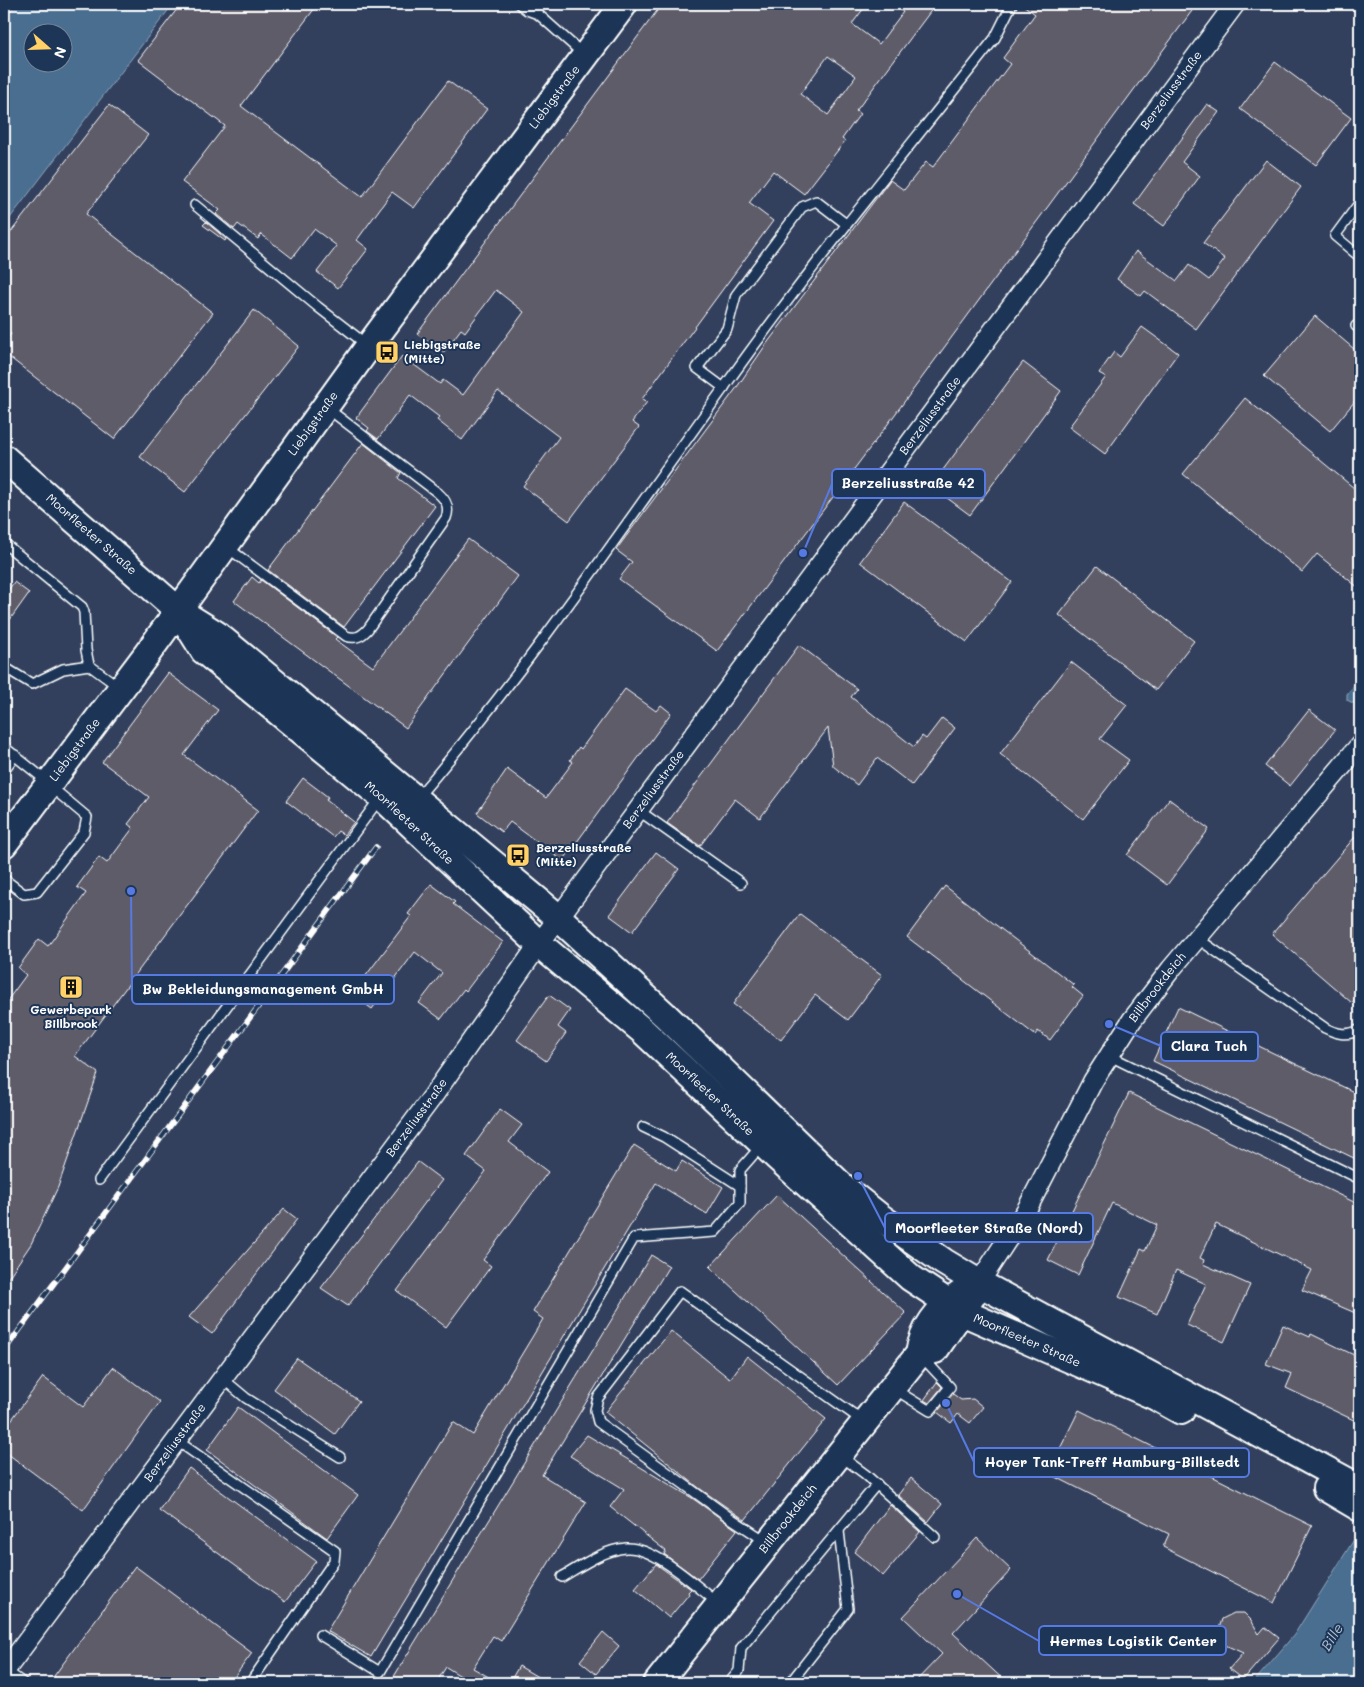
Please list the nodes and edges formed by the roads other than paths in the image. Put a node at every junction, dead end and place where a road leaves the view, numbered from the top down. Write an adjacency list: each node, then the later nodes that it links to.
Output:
1 (518, 4): 6 (lane)
2 (540, 4): 6 (lane)
3 (624, 4): 7 (main road, Liebigstraße)
4 (1012, 4): 10 (lane)
5 (1235, 4): 29 (street, Berzeliusstraße)
6 (538, 14): 7 (lane)
7 (585, 56): 12 (main road, Liebigstraße)
8 (1360, 202): 11 (lane)
9 (195, 205): 12 (lane)
10 (846, 224): 13 (lane); 13 (lane)
11 (1360, 257)
12 (370, 346): 14 (main road, Liebigstraße)
13 (724, 388): 28 (lane)
14 (325, 407): 17 (main road, Liebigstraße); 17 (lane)
15 (4, 458): 18 (main road, Moorfleeter Straße)
16 (4, 543): 19 (lane)
17 (226, 546): 18 (main road, Liebigstraße)
18 (179, 611): 21 (main road, Liebigstraße); 27 (main road, Moorfleeter Straße)
19 (89, 665): 20 (lane); 21 (lane)
20 (4, 667)
21 (121, 689): 26 (main road, Liebigstraße)
22 (1360, 745): 34 (street, Billbrookdeich)
23 (4, 747): 24 (lane)
24 (15, 755): 25 (lane); 26 (lane)
25 (4, 770)
26 (48, 784): 30 (main road, Liebigstraße); 31 (lane)
27 (388, 789): 28 (main road, Moorfleeter Straße); 41 (lane)
28 (409, 807): 33 (main road, Moorfleeter Straße); 35 (main road, Moorfleeter Straße)
29 (638, 810): 32 (lane); 33 (street, Berzeliusstraße)
30 (4, 844)
31 (4, 879)
32 (741, 883)
33 (559, 918): 35 (street, Berzeliusstraße); 43 (main road, Moorfleeter Straße)
34 (1197, 938): 36 (lane); 37 (street, Billbrookdeich)
35 (539, 944): 39 (main road, Moorfleeter Straße); 46 (street, Berzeliusstraße)
36 (1360, 1029)
37 (1108, 1055): 40 (lane); 43 (street, Billbrookdeich)
38 (643, 1127): 42 (lane)
39 (763, 1144): 42 (lane); 44 (main road, Moorfleeter Straße)
40 (1360, 1179)
41 (99, 1180)
42 (740, 1186): 61 (lane)
43 (980, 1282): 44 (main road, Billbrookdeich); 52 (main road, Moorfleeter Straße)
44 (955, 1307): 45 (main road, Billbrookdeich); 52 (main road, Moorfleeter Straße)
45 (919, 1354): 47 (main road, Billbrookdeich); 47 (lane)
46 (222, 1378): 49 (street, Berzeliusstraße); 51 (lane)
47 (892, 1388): 48 (main road, Billbrookdeich)
48 (865, 1423): 50 (main road, Billbrookdeich); 58 (lane)
49 (176, 1440): 62 (street, Berzeliusstraße); 64 (lane)
50 (839, 1455): 53 (lane); 58 (main road, Billbrookdeich)
51 (340, 1457)
52 (1313, 1471): 54 (main road); 55 (main road)
53 (876, 1484): 56 (lane); 57 (lane)
54 (1360, 1488)
55 (1360, 1508)
56 (838, 1531): 66 (lane); 67 (lane)
57 (935, 1537)
58 (769, 1543): 60 (main road, Billbrookdeich)
59 (562, 1576): 60 (lane)
60 (720, 1604): 65 (main road, Billbrookdeich)
61 (320, 1635)
62 (4, 1671): 63 (lane)
63 (23, 1683)
64 (251, 1683)
65 (657, 1683)
66 (729, 1683)
67 (790, 1683)

